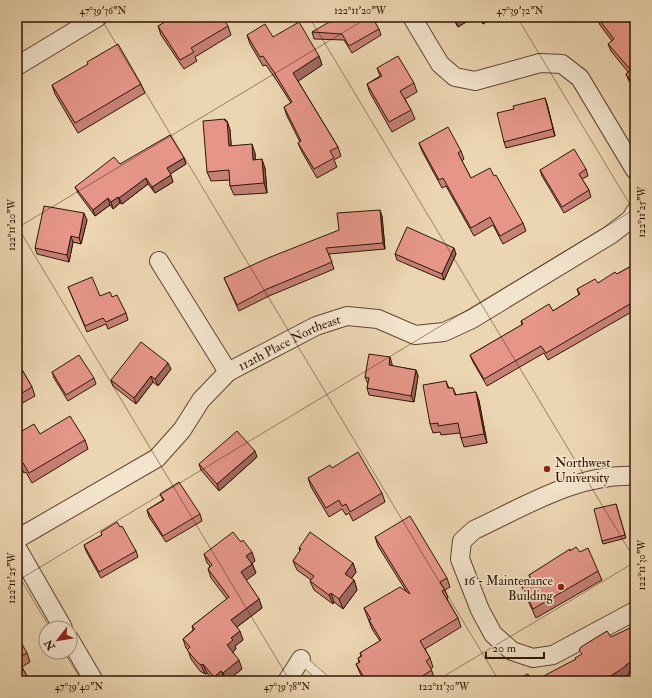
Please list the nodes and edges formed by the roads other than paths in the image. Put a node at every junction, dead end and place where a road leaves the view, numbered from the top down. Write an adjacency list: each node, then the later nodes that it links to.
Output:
1 (98, 17): 3 (street)
2 (412, 17): 4 (street)
3 (17, 66)
4 (635, 170)
5 (635, 212): 7 (street, 112th Place Northeast)
6 (159, 261): 7 (street)
7 (228, 372): 9 (street, 112th Place Northeast)
8 (635, 476): 11 (street)
9 (17, 539)
10 (17, 548): 12 (street)
11 (635, 611)
12 (58, 620)
13 (78, 654): 15 (street)
14 (301, 659): 16 (street); 17 (lane)
15 (94, 681)
16 (287, 681)
17 (326, 681)

